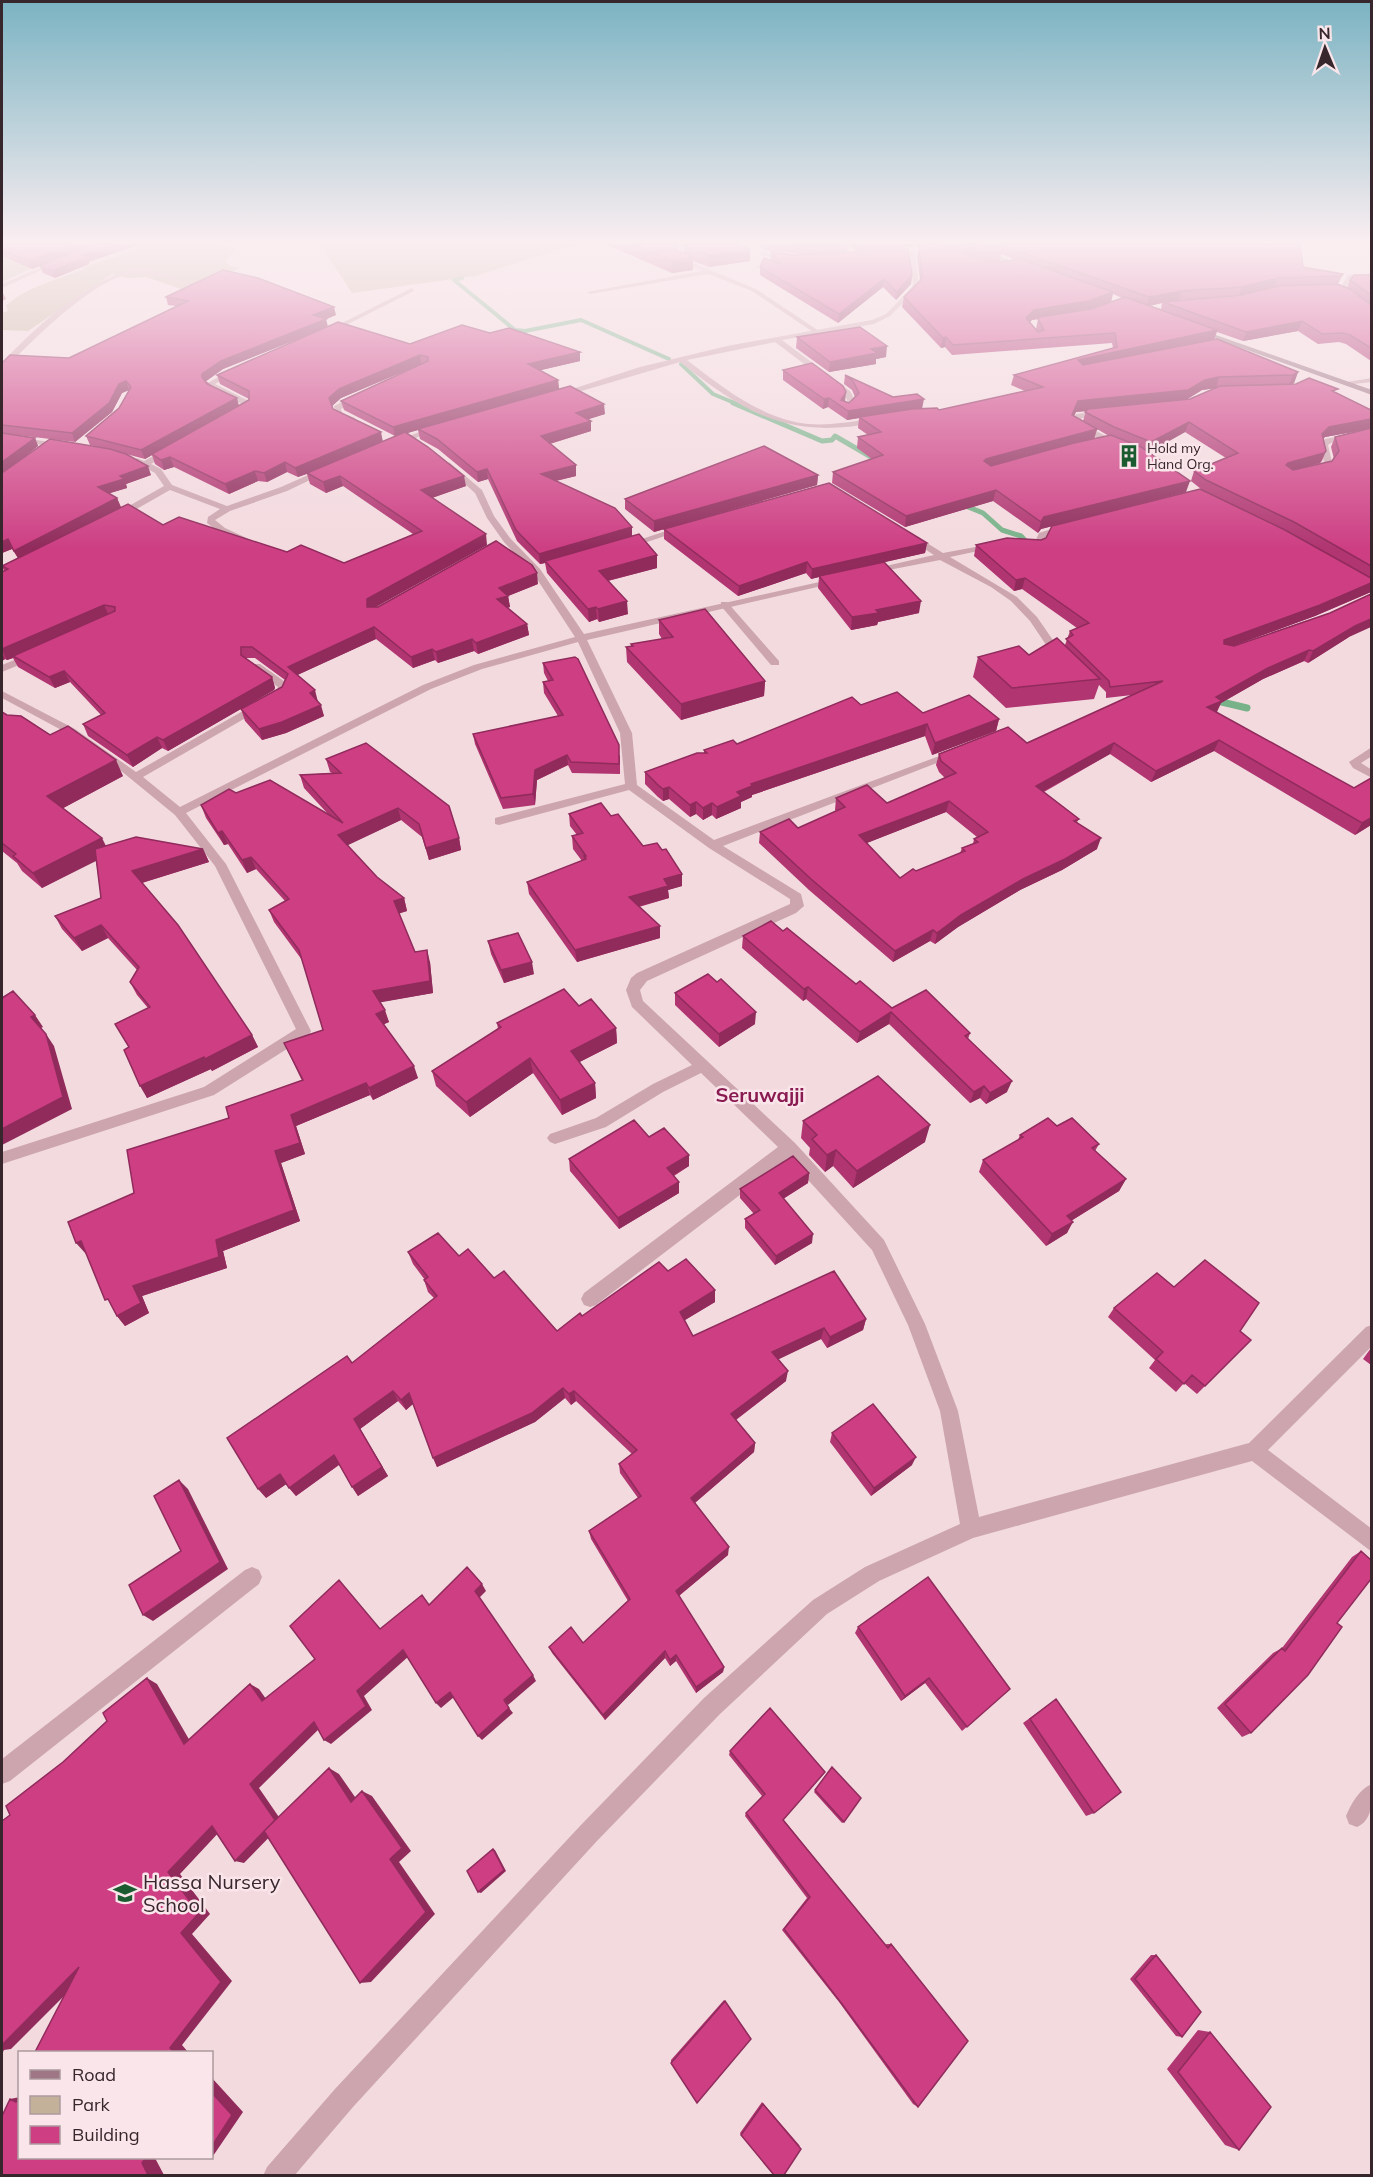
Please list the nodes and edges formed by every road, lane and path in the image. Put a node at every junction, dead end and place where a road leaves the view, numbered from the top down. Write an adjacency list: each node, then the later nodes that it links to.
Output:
1 (22, 346): 7 (street)
2 (745, 346): 5 (street)
3 (785, 346): 15 (street)
4 (1242, 346): 8 (main road)
5 (681, 359): 14 (street); 18 (street)
6 (246, 365): 17 (street)
7 (2, 367)
8 (1320, 374): 9 (street); 11 (main road)
9 (1311, 379)
10 (1371, 380): 11 (street)
11 (1345, 383): 13 (main road)
12 (373, 391): 19 (street)
13 (1371, 393)
14 (553, 397)
15 (846, 408)
16 (1111, 412): 25 (street)
17 (228, 418)
18 (890, 418)
19 (357, 423)
20 (441, 427): 24 (street)
21 (1371, 432): 39 (street)
22 (2, 437): 27 (street)
23 (385, 437): 26 (street)
24 (407, 437): 26 (street); 32 (street)
25 (1107, 441): 28 (street); 33 (street)
26 (395, 442): 30 (street)
27 (50, 444): 31 (street); 34 (street)
28 (1096, 444)
29 (176, 447): 37 (street)
30 (384, 447)
31 (76, 448)
32 (425, 448)
33 (1125, 448)
34 (42, 451)
35 (132, 460): 37 (street)
36 (442, 460): 50 (street)
37 (145, 464): 40 (street)
38 (333, 468): 41 (street)
39 (1306, 471)
40 (169, 487): 41 (street); 42 (street)
41 (227, 509): 46 (street)
42 (103, 524)
43 (698, 524): 47 (street)
44 (1077, 524): 48 (street)
45 (898, 528): 48 (street)
46 (259, 547)
47 (613, 550)
48 (941, 556): 51 (street); 59 (street)
49 (548, 568): 50 (street)
50 (537, 571): 54 (street)
51 (863, 574)
52 (852, 576): 53 (street)
53 (724, 604): 54 (street); 57 (street)
54 (581, 638): 65 (street); 66 (street)
55 (42, 651): 58 (street)
56 (250, 662): 64 (street)
57 (775, 663)
58 (2, 669)
59 (1072, 670)
60 (2, 694): 64 (street)
61 (964, 750): 68 (street)
62 (1371, 750): 63 (street)
63 (1371, 775)
64 (135, 777): 66 (street)
65 (631, 786): 67 (street); 68 (street)
66 (179, 812): 72 (street)
67 (499, 821)
68 (713, 844): 69 (street)
69 (703, 1066): 70 (street); 71 (street)
70 (555, 1138)
71 (789, 1148): 73 (street); 76 (street)
72 (2, 1158)
73 (590, 1299)
74 (1371, 1333): 75 (street)
75 (1254, 1451): 76 (street); 77 (street)
76 (971, 1529): 82 (street)
77 (1371, 1542)
78 (252, 1577): 79 (street)
79 (2, 1773)
80 (1371, 1796): 81 (street)
81 (1358, 1816)
82 (276, 2175)

